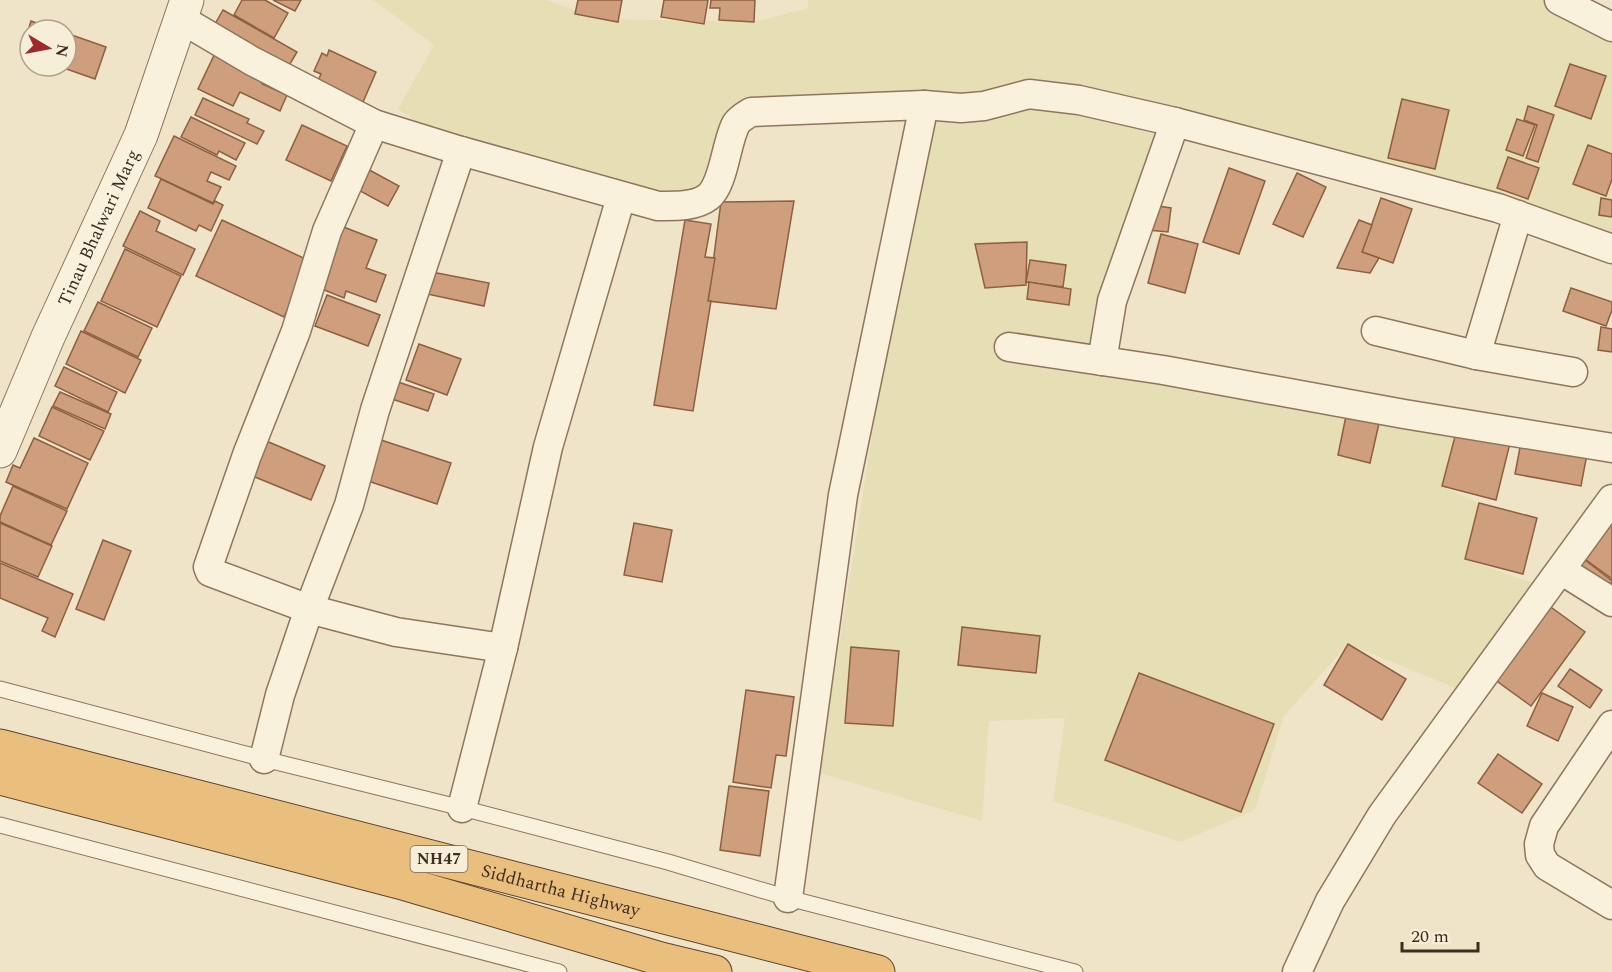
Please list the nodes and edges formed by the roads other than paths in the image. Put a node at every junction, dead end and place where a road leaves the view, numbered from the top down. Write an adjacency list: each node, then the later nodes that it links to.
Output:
1 (1559, 0): 3 (street)
2 (184, 9): 6 (street); 17 (street, Tinau Bhalwari Marg)
3 (1612, 27)
4 (924, 105): 5 (street); 8 (street); 30 (street)
5 (1175, 122): 9 (street); 14 (street)
6 (374, 124): 7 (street); 21 (street)
7 (461, 151): 8 (street); 21 (street)
8 (621, 197): 22 (street)
9 (1518, 215): 10 (street); 13 (street)
10 (1612, 249)
11 (1376, 331): 13 (street)
12 (1009, 347): 14 (street)
13 (1476, 355): 15 (street)
14 (1102, 361): 16 (street)
15 (1573, 372)
16 (1612, 448)
17 (0, 451)
18 (1612, 499): 19 (street)
19 (1561, 570): 20 (street); 36 (street)
20 (1612, 602)
21 (309, 609): 22 (street); 26 (street)
22 (503, 648): 28 (street)
23 (0, 689): 26 (lane)
24 (1612, 725): 31 (street)
25 (0, 746): 34 (highway, Siddhartha Highway / NH47)
26 (264, 759): 28 (lane)
27 (0, 778): 33 (highway, Siddhartha Highway / NH47)
28 (462, 808): 30 (lane)
29 (0, 825): 32 (lane)
30 (788, 898): 35 (lane)
31 (1612, 905)
32 (559, 972)
33 (715, 972)
34 (878, 972)
35 (1075, 972)
36 (1297, 972)

